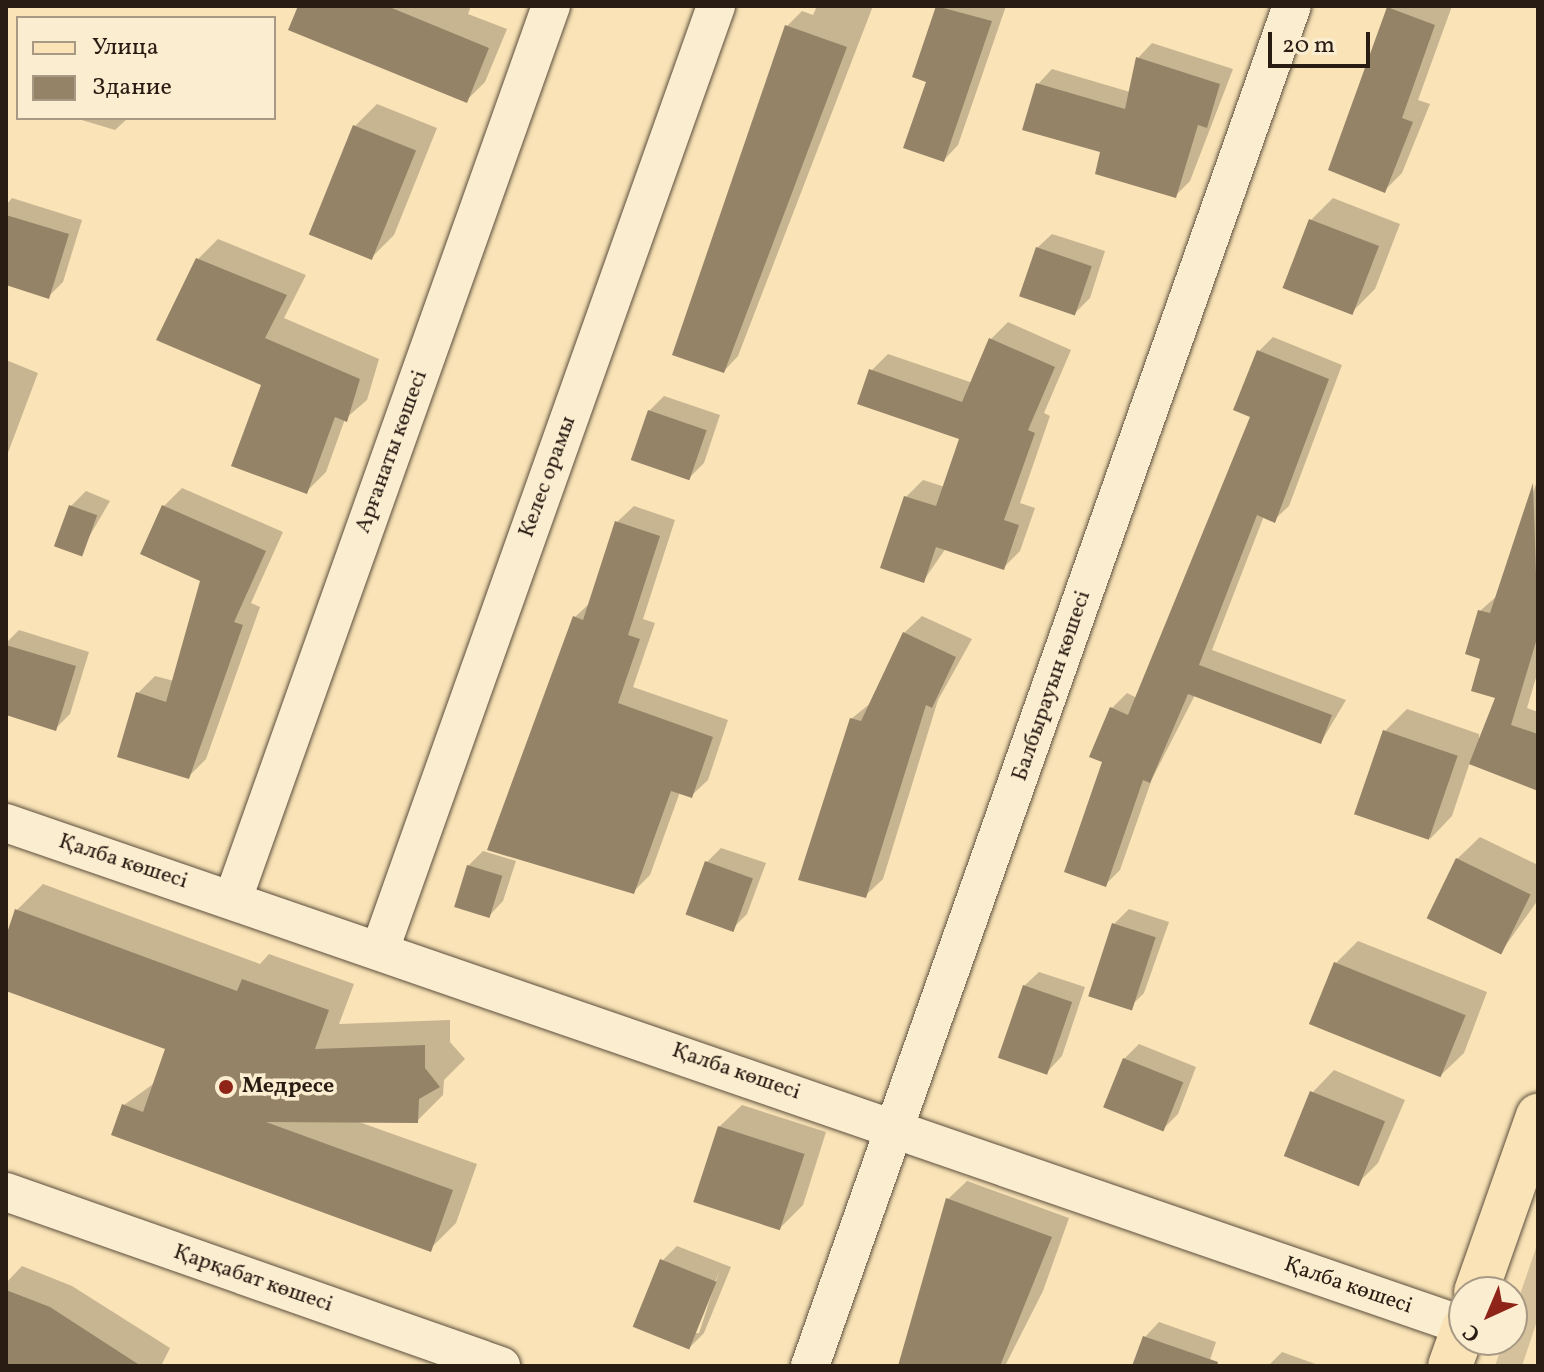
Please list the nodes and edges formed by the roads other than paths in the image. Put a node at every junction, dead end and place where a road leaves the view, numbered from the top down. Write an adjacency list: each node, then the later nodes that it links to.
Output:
1 (551, 6): 5 (street, Арғанаты көшесі)
2 (716, 6): 6 (street, Келес орамы)
3 (1292, 6): 8 (street, Балбырауын көшесі)
4 (6, 823): 5 (street, Қалба көшесі)
5 (233, 899): 6 (street, Қалба көшесі)
6 (381, 947): 8 (street, Қалба көшесі)
7 (1538, 1116): 10 (main road)
8 (896, 1128): 11 (street, Қалба көшесі); 13 (street, Балбырауын көшесі)
9 (6, 1192): 12 (street, Қарқабат көшесі)
10 (1482, 1276)
11 (1448, 1320)
12 (501, 1366)
13 (810, 1366)

